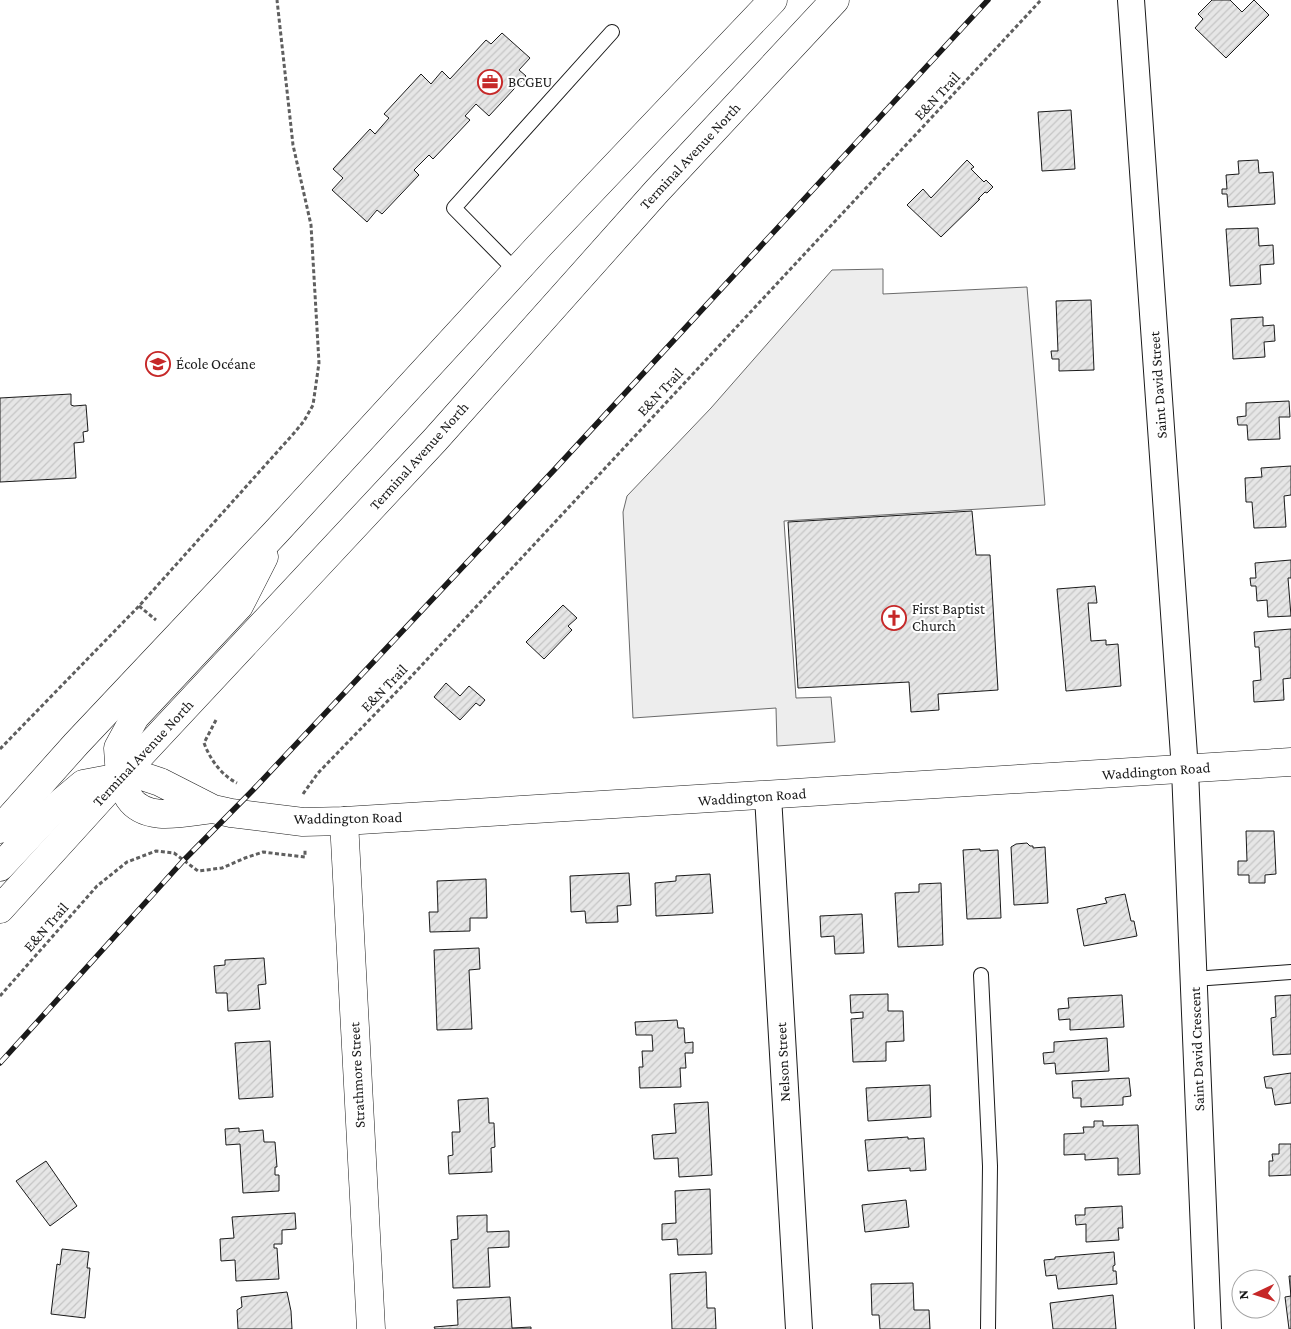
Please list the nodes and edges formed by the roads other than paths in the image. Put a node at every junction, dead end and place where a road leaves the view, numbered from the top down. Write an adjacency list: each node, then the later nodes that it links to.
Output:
1 (773, 0): 5 (main road)
2 (835, 0): 9 (main road, Terminal Avenue North)
3 (1131, 0): 8 (street, Saint David Street)
4 (612, 32): 5 (lane)
5 (516, 271): 6 (main road)
6 (276, 532): 9 (main road); 12 (main road)
7 (1291, 762): 8 (main road, Waddington Road)
8 (1185, 770): 10 (main road, Waddington Road); 17 (street, Saint David Crescent)
9 (120, 777): 11 (main road, Waddington Road); 13 (main road, Waddington Road); 14 (main road, Terminal Avenue North)
10 (768, 796): 11 (main road, Waddington Road); 19 (street, Nelson Street)
11 (344, 821): 18 (main road, Strathmore Street)
12 (0, 829)
13 (0, 867)
14 (0, 909)
15 (1291, 972): 17 (lane)
16 (981, 975): 20 (lane)
17 (1194, 979): 21 (street, Saint David Crescent)
18 (371, 1329)
19 (799, 1329)
20 (988, 1329)
21 (1208, 1329)

